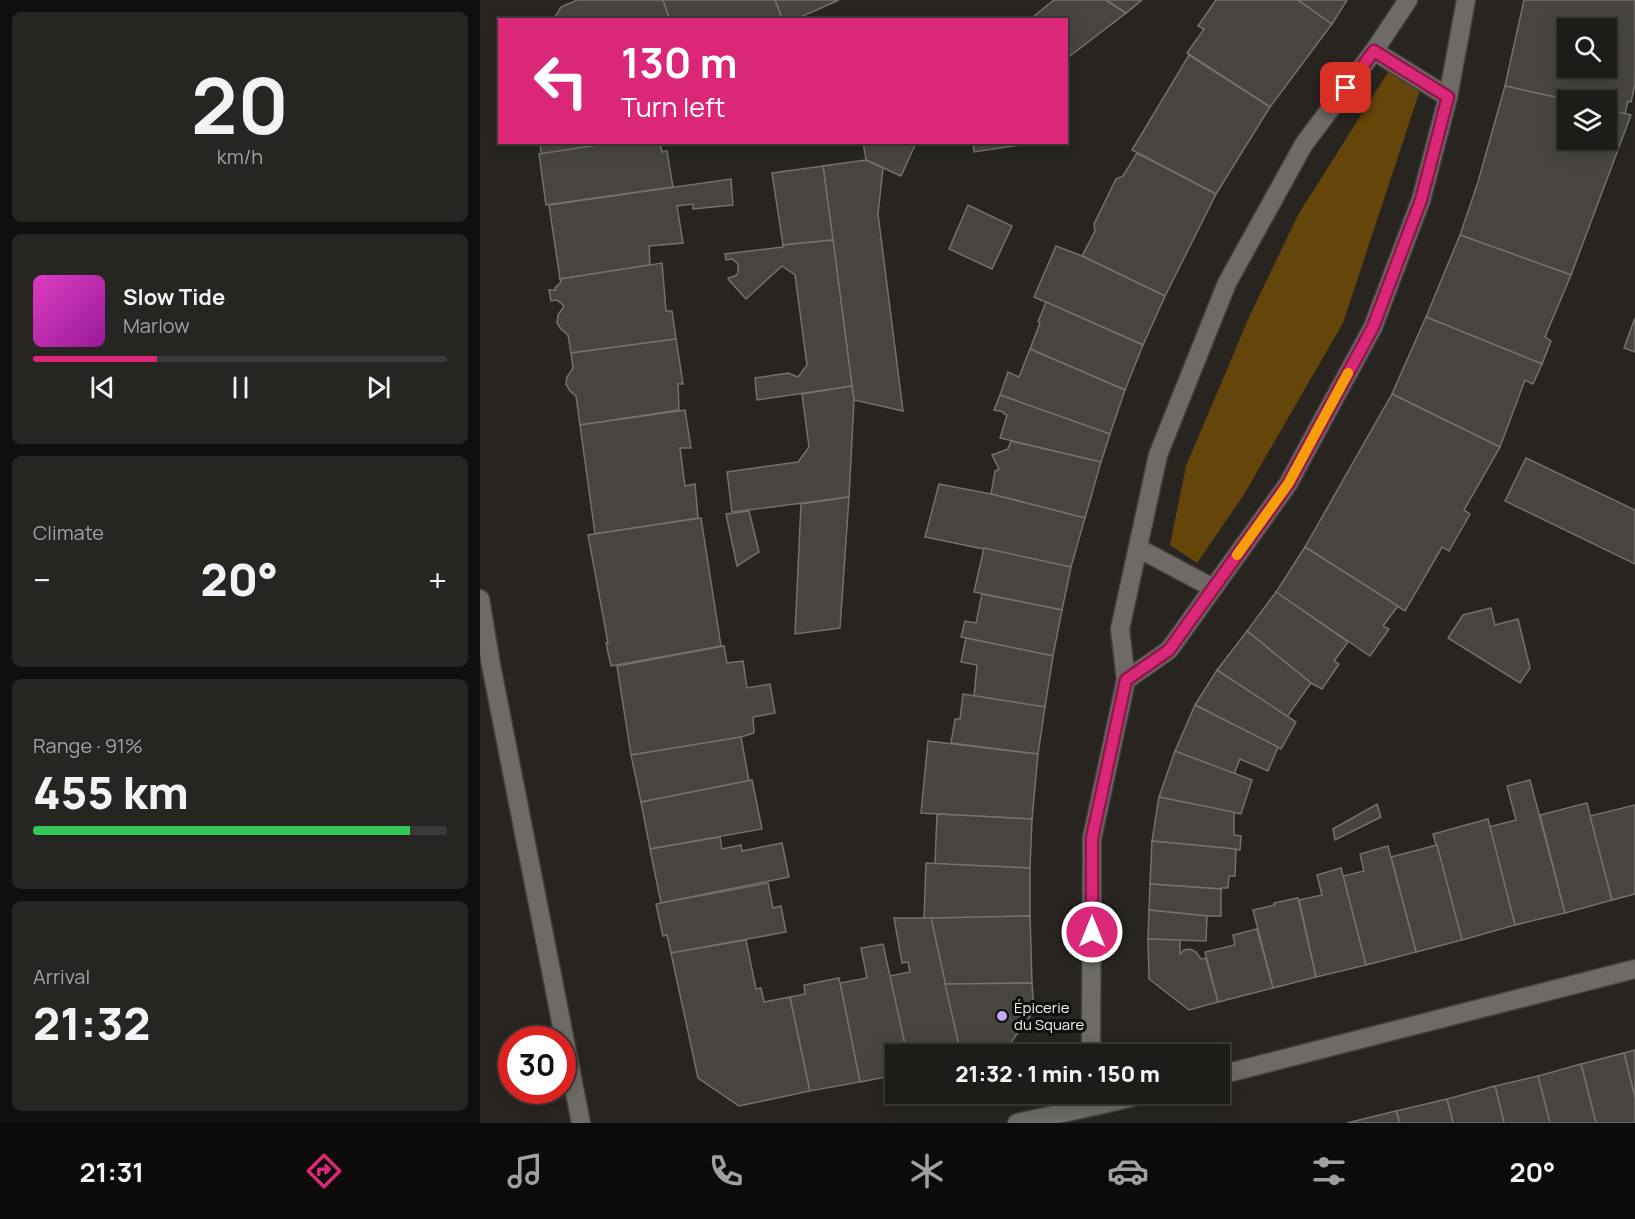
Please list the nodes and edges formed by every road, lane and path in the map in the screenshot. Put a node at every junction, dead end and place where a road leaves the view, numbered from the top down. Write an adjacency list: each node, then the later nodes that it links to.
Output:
1 (1408, 0): 3 (street)
2 (1466, 0): 4 (street)
3 (1374, 51): 4 (street); 5 (street)
4 (1448, 97): 6 (street)
5 (1138, 548): 6 (street); 9 (street)
6 (1213, 588): 9 (street)
7 (480, 599): 8 (street)
8 (485, 666): 14 (street)
9 (1126, 680): 11 (street)
10 (1635, 969): 12 (street)
11 (1092, 1044)
12 (1230, 1072)
13 (1082, 1104): 15 (street)
14 (581, 1123)
15 (1017, 1123)

